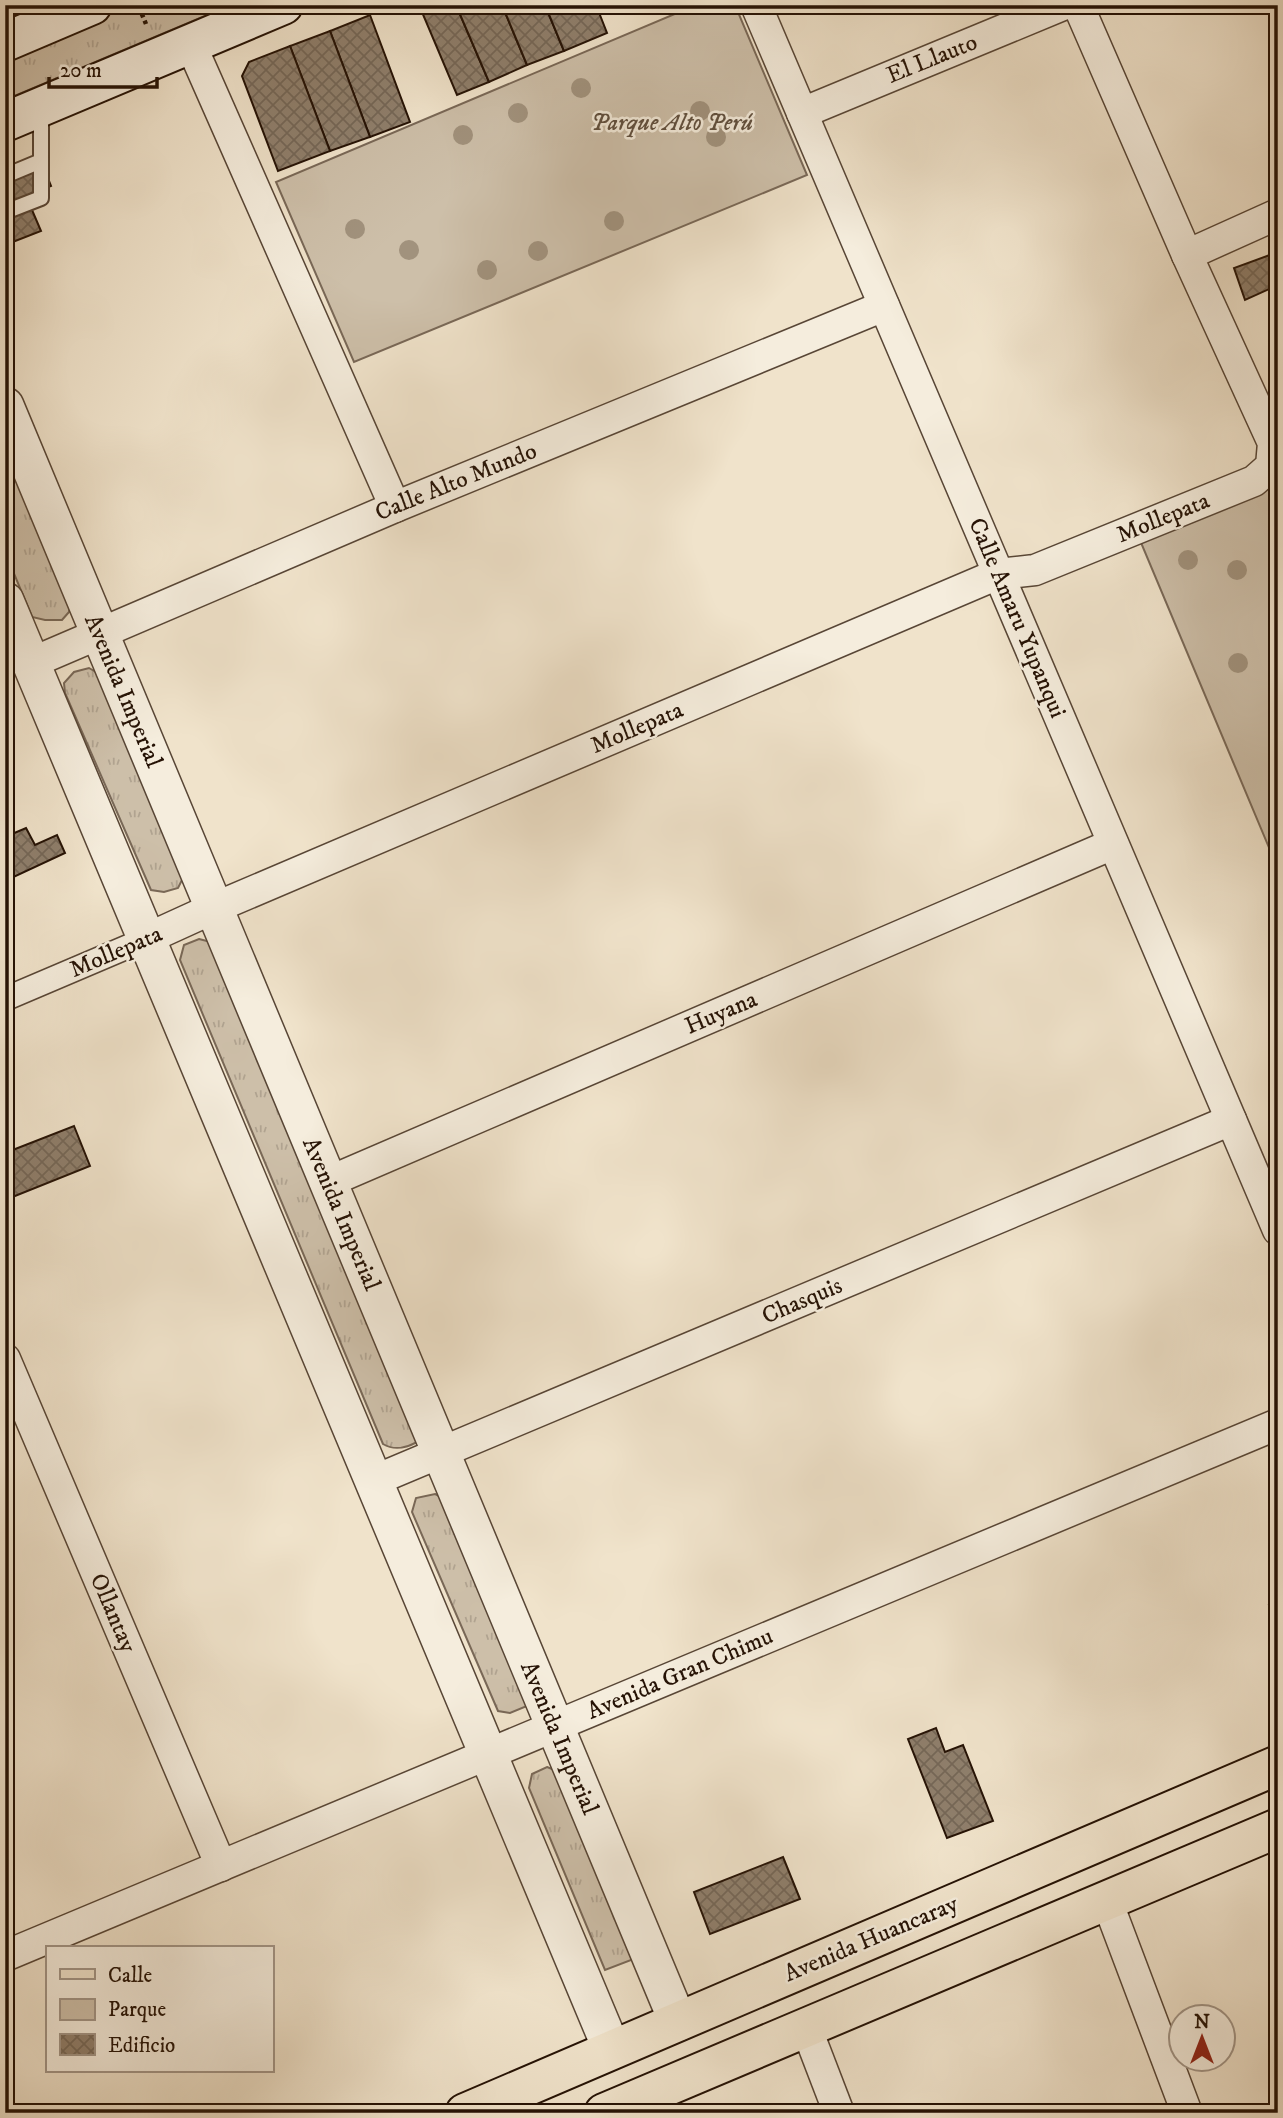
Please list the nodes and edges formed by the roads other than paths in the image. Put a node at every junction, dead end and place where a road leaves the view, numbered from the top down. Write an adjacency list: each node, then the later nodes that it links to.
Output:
1 (92, 5): 6 (main road)
2 (283, 5): 7 (main road)
3 (756, 5): 9 (street, Calle Amaru Yupanqui)
4 (1063, 5): 9 (street, El Llauto)
5 (1078, 5): 15 (street)
6 (5, 42)
7 (191, 44): 8 (main road); 18 (street)
8 (41, 107): 10 (main road); 11 (lane)
9 (802, 113): 16 (street, Calle Amaru Yupanqui)
10 (5, 122)
11 (41, 161): 12 (lane); 13 (lane)
12 (5, 176)
13 (5, 212)
14 (1278, 214): 15 (street)
15 (1187, 255): 19 (street, Mollepata)
16 (884, 306): 18 (street, Calle Alto Mundo); 19 (street, Calle Amaru Yupanqui)
17 (5, 406): 21 (street, Avenida Imperial)
18 (395, 507): 21 (street, Calle Alto Mundo)
19 (998, 574): 23 (street, Calle Amaru Yupanqui); 24 (street, Mollepata)
20 (5, 601): 22 (street)
21 (99, 633): 22 (street, Calle Alto Mundo); 24 (street, Avenida Imperial)
22 (31, 663): 25 (street)
23 (1113, 844): 27 (street, Calle Amaru Yupanqui); 28 (street, Huyana)
24 (214, 908): 25 (street, Mollepata); 28 (street, Avenida Imperial)
25 (146, 939): 26 (street, Mollepata); 33 (street)
26 (5, 999)
27 (1231, 1120): 29 (street, Calle Amaru Yupanqui); 32 (street, Chasquis)
28 (328, 1182): 32 (street, Avenida Imperial)
29 (1278, 1230)
30 (5, 1359): 38 (street, Ollantay)
31 (1278, 1424): 34 (street, Avenida Gran Chimu)
32 (441, 1453): 33 (street, Chasquis); 34 (street, Avenida Imperial)
33 (373, 1480): 35 (street)
34 (554, 1727): 35 (street, Avenida Gran Chimu); 41 (street, Avenida Imperial)
35 (488, 1755): 38 (street, Avenida Gran Chimu); 43 (street)
36 (1278, 1765): 41 (main road, Avenida Huancaray)
37 (1278, 1828): 39 (main road)
38 (220, 1867): 40 (street, Avenida Gran Chimu)
39 (1107, 1900): 42 (main road); 47 (street)
40 (5, 1956)
41 (678, 2022): 43 (main road, Avenida Huancaray)
42 (806, 2027): 45 (main road); 46 (street)
43 (612, 2050): 44 (main road, Avenida Huancaray)
44 (465, 2113)
45 (604, 2113)
46 (839, 2113)
47 (1188, 2113)

